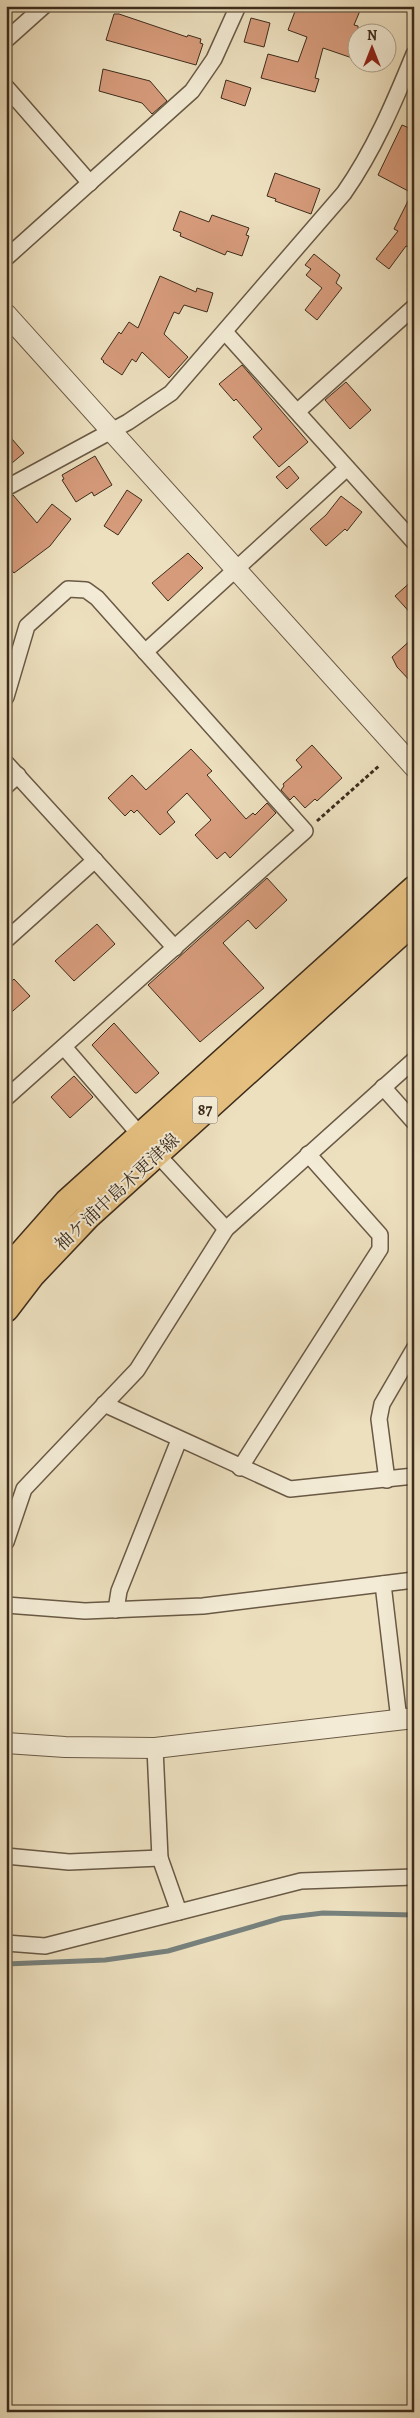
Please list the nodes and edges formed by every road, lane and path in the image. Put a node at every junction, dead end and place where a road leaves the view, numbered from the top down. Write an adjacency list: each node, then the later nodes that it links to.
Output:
1 (44, 6): 3 (street)
2 (238, 6): 6 (street)
3 (6, 40)
4 (414, 54): 10 (street)
5 (6, 88): 6 (street)
6 (90, 183): 7 (street)
7 (6, 258)
8 (6, 314): 12 (street)
9 (411, 315): 11 (street)
10 (225, 332): 11 (street); 12 (street)
11 (298, 411): 13 (street)
12 (112, 431): 14 (street); 16 (street)
13 (347, 468): 15 (street); 16 (street)
14 (6, 488)
15 (414, 542)
16 (236, 569): 17 (street); 21 (street)
17 (146, 652): 18 (street); 24 (street)
18 (6, 697)
19 (6, 763): 22 (street)
20 (380, 765): 24 (path)
21 (414, 767)
22 (18, 775): 23 (street); 25 (street)
23 (6, 786)
24 (305, 831): 29 (street)
25 (95, 860): 28 (street); 29 (street)
26 (414, 889): 35 (main road, 袖ケ浦中島木更津線 / 87)
27 (414, 921): 36 (main road, 袖ケ浦中島木更津線 / 87)
28 (6, 940)
29 (175, 948): 30 (street)
30 (64, 1047): 33 (street); 35 (street)
31 (414, 1060): 32 (street)
32 (382, 1087): 34 (street); 37 (street)
33 (6, 1098)
34 (414, 1122)
35 (140, 1135): 39 (main road, 袖ケ浦中島木更津線 / 87)
36 (157, 1154): 38 (street); 40 (main road, 袖ケ浦中島木更津線 / 87)
37 (308, 1154): 38 (street); 44 (street)
38 (226, 1229): 42 (street)
39 (6, 1271)
40 (6, 1309)
41 (414, 1350): 46 (street)
42 (104, 1404): 43 (street); 47 (street)
43 (179, 1440): 44 (street); 51 (street)
44 (240, 1468): 46 (street)
45 (414, 1476): 46 (street)
46 (387, 1480)
47 (6, 1542)
48 (414, 1580): 49 (street)
49 (382, 1584): 51 (street); 52 (street)
50 (6, 1605): 51 (street)
51 (116, 1610)
52 (406, 1719): 54 (street)
53 (6, 1743): 54 (street)
54 (155, 1748): 56 (street)
55 (6, 1856): 56 (street)
56 (160, 1858): 58 (street)
57 (414, 1877): 58 (street)
58 (179, 1912): 59 (street)
59 (6, 1943)

